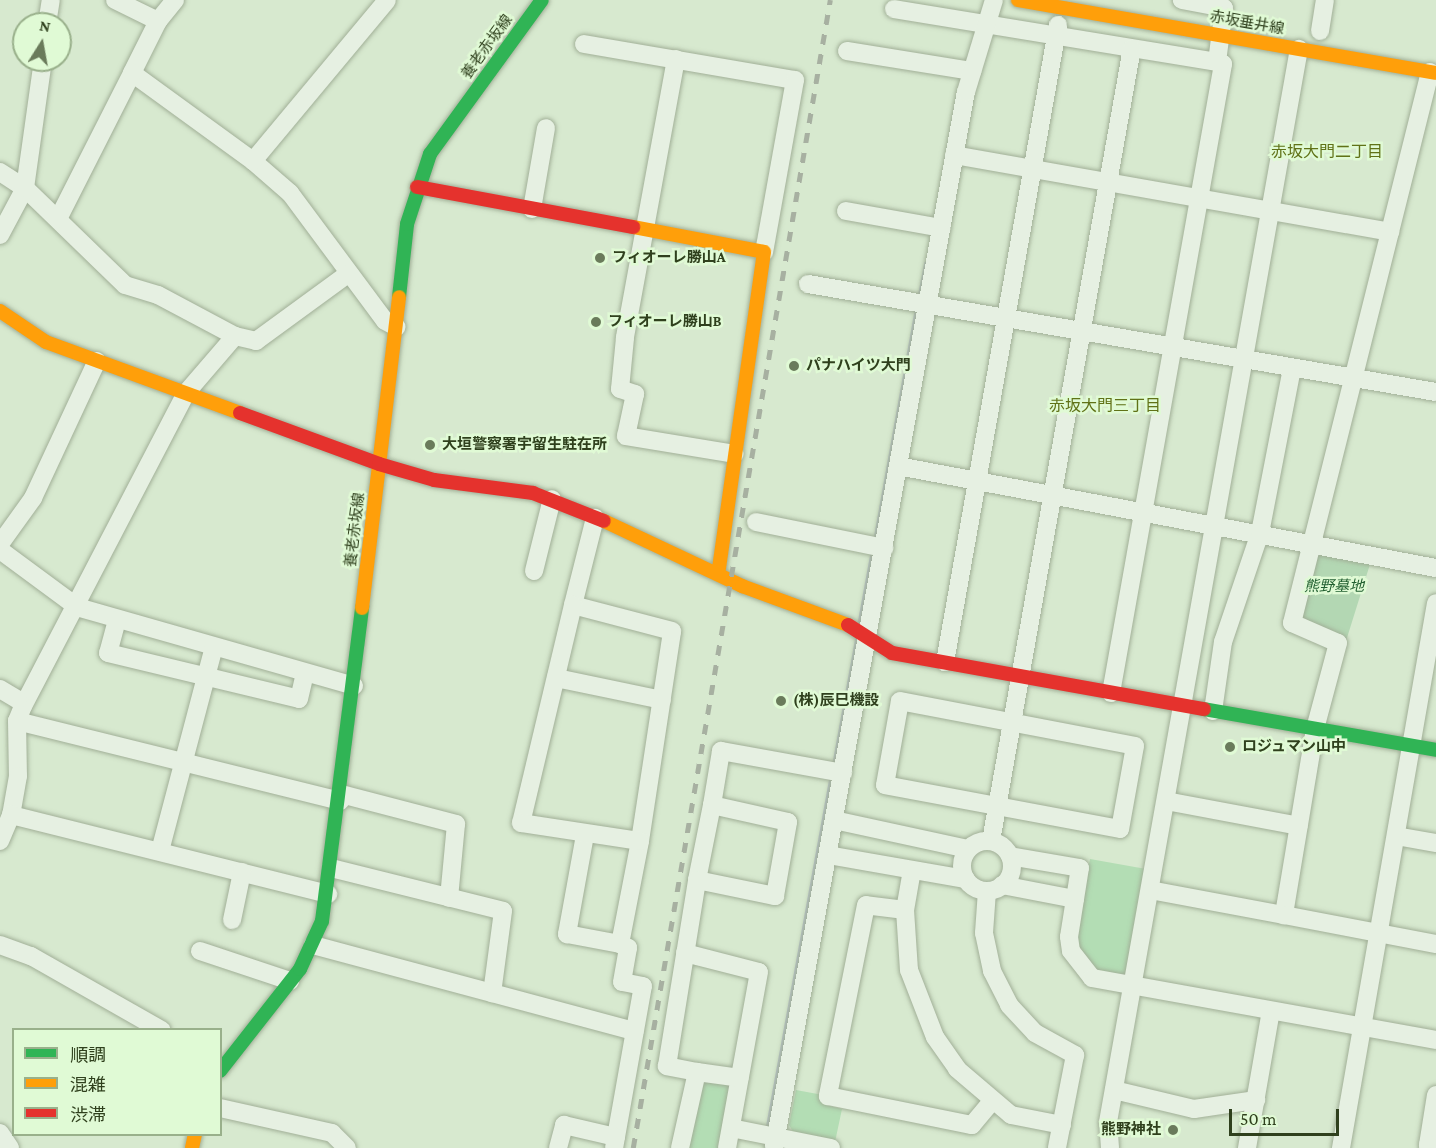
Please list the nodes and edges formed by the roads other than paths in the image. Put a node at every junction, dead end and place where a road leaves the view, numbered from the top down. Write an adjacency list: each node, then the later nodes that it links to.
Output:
1 (115, 0): 11 (street)
2 (175, 0): 11 (street)
3 (387, 0): 28 (street)
4 (542, 0): 32 (street, 養老赤坂線)
5 (994, 0): 12 (street)
6 (1018, 0): 15 (street, 赤坂垂井線)
7 (1182, 0): 9 (street)
8 (1325, 0): 14 (street)
9 (1228, 4): 15 (street)
10 (894, 9): 12 (street)
11 (158, 21): 25 (street)
12 (982, 23): 13 (street); 22 (street)
13 (1057, 31): 17 (street); 29 (street)
14 (1320, 31)
15 (1222, 35): 18 (street, 赤坂垂井線); 21 (street)
16 (584, 44): 20 (street)
17 (1131, 48): 21 (street); 31 (street)
18 (1299, 49): 24 (street, 赤坂垂井線); 37 (street)
19 (847, 51): 22 (street)
20 (676, 59): 40 (street); 43 (street)
21 (1217, 63): 34 (street)
22 (967, 70): 27 (street)
23 (41, 72): 33 (street)
24 (1433, 72): 41 (street)
25 (132, 74): 28 (street); 38 (street)
26 (546, 128): 35 (street)
27 (954, 155): 29 (street); 39 (street)
28 (253, 160): 44 (street)
29 (1033, 170): 31 (street); 48 (street)
30 (0, 172): 33 (street)
31 (1108, 183): 34 (street); 50 (street)
32 (417, 187): 35 (street); 49 (street, 養老赤坂線)
33 (25, 188): 38 (street); 42 (street)
34 (1198, 199): 37 (street); 52 (street)
35 (532, 209): 40 (street)
36 (846, 211): 39 (street)
37 (1268, 211): 41 (street); 54 (street)
38 (58, 219): 51 (street)
39 (940, 228): 46 (street)
40 (645, 230): 43 (street); 59 (street)
41 (1390, 232): 56 (street)
42 (0, 235)
43 (764, 252): 59 (street)
44 (348, 274): 49 (street); 51 (street)
45 (808, 284): 46 (street)
46 (921, 304): 48 (street); 61 (street)
47 (0, 311): 53 (street)
48 (1008, 319): 50 (street); 62 (street)
49 (397, 327): 60 (street, 養老赤坂線)
50 (1081, 332): 52 (street); 63 (street)
51 (236, 336): 58 (street)
52 (1172, 348): 54 (street); 65 (street)
53 (97, 361): 58 (street); 70 (street)
54 (1244, 361): 55 (street); 68 (street)
55 (1292, 369): 56 (street); 69 (street)
56 (1354, 379): 57 (street); 71 (street)
57 (1436, 392)
58 (186, 393): 60 (street); 79 (street)
59 (735, 453): 76 (street)
60 (379, 464): 64 (street); 88 (street, 養老赤坂線)
61 (898, 466): 62 (street); 72 (street)
62 (978, 481): 63 (street); 83 (street)
63 (1053, 495): 65 (street); 86 (street)
64 (552, 499): 66 (street); 75 (street)
65 (1144, 510): 68 (street); 90 (street)
66 (595, 518): 76 (street); 78 (street)
67 (756, 522): 72 (street)
68 (1215, 523): 69 (street); 93 (street)
69 (1260, 533): 71 (street); 94 (street)
70 (0, 544)
71 (1312, 544): 74 (street); 97 (street)
72 (877, 546): 81 (street)
73 (0, 550): 79 (street)
74 (1436, 568)
75 (534, 571)
76 (718, 574): 81 (street)
77 (1436, 603): 98 (street)
78 (573, 605): 87 (street); 92 (street)
79 (76, 607): 80 (street); 96 (street)
80 (117, 620): 82 (street); 84 (street)
81 (862, 632): 83 (street); 101 (street)
82 (214, 647): 84 (street); 85 (street)
83 (945, 662): 86 (street)
84 (206, 674): 85 (street); 100 (street)
85 (305, 674): 88 (street)
86 (1022, 676): 90 (street); 95 (street)
87 (556, 678): 92 (street); 109 (street)
88 (354, 686): 102 (street, 養老赤坂線)
89 (0, 689): 91 (street)
90 (1111, 693): 93 (street)
91 (18, 700)
92 (662, 700): 112 (street)
93 (1183, 706): 94 (street); 103 (street)
94 (1213, 711): 97 (street)
95 (1014, 720): 105 (street); 105 (street); 105 (street)
96 (17, 721): 100 (street); 106 (street)
97 (1315, 729): 98 (street); 108 (street)
98 (1411, 746): 99 (street); 110 (street)
99 (1436, 750)
100 (181, 763): 102 (street); 116 (street)
101 (836, 772): 104 (street); 107 (street)
102 (341, 797): 119 (street, 養老赤坂線); 127 (street)
103 (1166, 801): 108 (street); 125 (street)
104 (712, 806): 123 (street); 123 (street)
105 (997, 807): 113 (street)
106 (11, 815): 111 (street); 116 (street)
107 (834, 820): 115 (street); 117 (street)
108 (1299, 826): 130 (street)
109 (585, 835): 112 (street); 133 (street)
110 (1396, 836): 114 (street); 132 (street)
111 (0, 841)
112 (640, 841): 133 (street)
113 (991, 841): 115 (street); 118 (street)
114 (1436, 843)
115 (968, 849): 122 (street)
116 (160, 851): 121 (street)
117 (828, 855): 120 (street); 158 (street)
118 (1010, 856): 124 (street); 128 (street)
119 (331, 868): 126 (street, 養老赤坂線); 127 (street)
120 (912, 870): 122 (street); 129 (street)
121 (242, 872): 126 (street); 131 (street)
122 (966, 879): 124 (street)
123 (697, 880): 138 (street)
124 (994, 888): 128 (street); 155 (street)
125 (1150, 890): 130 (street); 140 (street)
126 (328, 894): 136 (street, 養老赤坂線)
127 (449, 898): 141 (street)
128 (1075, 899): 140 (street)
129 (905, 909): 153 (street); 153 (street)
130 (1284, 915): 132 (street)
131 (232, 920)
132 (1377, 935): 134 (street); 143 (street)
133 (620, 944): 145 (street)
134 (1436, 944)
135 (0, 945): 144 (street)
136 (313, 945): 139 (street, 養老赤坂線); 141 (street)
137 (200, 951): 139 (street)
138 (685, 953): 148 (street); 149 (street)
139 (290, 981): 147 (street, 養老赤坂線)
140 (1133, 986): 142 (street); 150 (street)
141 (492, 993): 145 (street)
142 (1271, 1011): 143 (street); 152 (street)
143 (1363, 1027): 146 (street); 171 (street)
144 (159, 1028)
145 (634, 1031): 160 (street)
146 (1436, 1040)
147 (222, 1068)
148 (697, 1072): 149 (street); 165 (street)
149 (740, 1078): 156 (street)
150 (1114, 1090): 152 (street); 169 (street)
151 (1436, 1095): 161 (street)
152 (1256, 1100): 170 (street)
153 (992, 1101): 155 (street)
154 (222, 1109): 159 (street)
155 (1062, 1125): 168 (street)
156 (731, 1128): 158 (street); 166 (street)
157 (0, 1133): 162 (street)
158 (771, 1139): 167 (street)
159 (330, 1140): 163 (street)
160 (615, 1142): 164 (street)
161 (1436, 1146)
162 (10, 1148)
163 (347, 1148)
164 (558, 1148)
165 (680, 1148)
166 (727, 1148)
167 (831, 1148)
168 (1058, 1148)
169 (1110, 1148)
170 (1247, 1148)
171 (1341, 1148)

